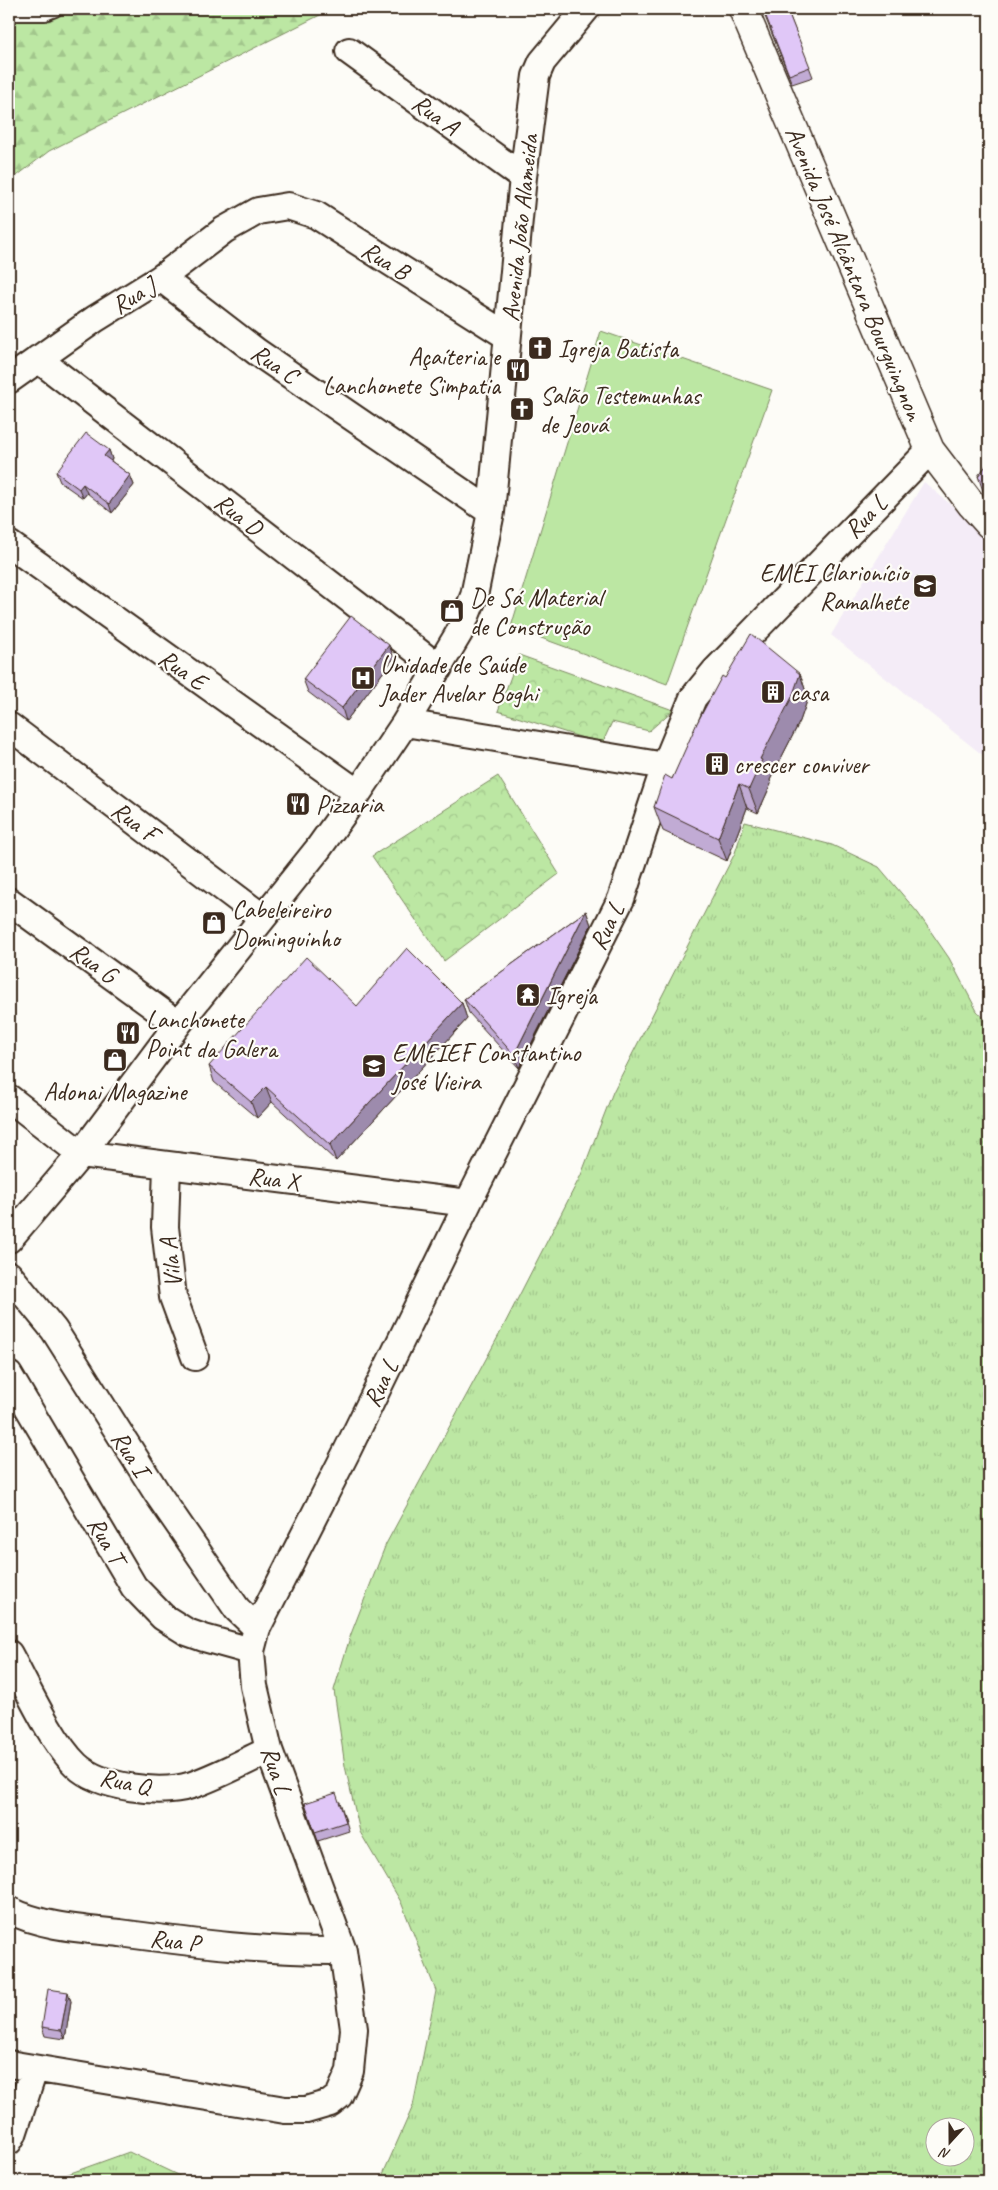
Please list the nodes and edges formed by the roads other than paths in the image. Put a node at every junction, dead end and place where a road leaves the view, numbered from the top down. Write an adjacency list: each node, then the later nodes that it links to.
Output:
1 (55, 9): 4 (lane)
2 (586, 9): 6 (street, Avenida João Alameida)
3 (743, 9): 12 (street, Avenida José Alcântara Bourguingnon)
4 (9, 13)
5 (349, 51): 6 (street, Rua A)
6 (523, 177): 9 (street, Avenida João Alameida)
7 (258, 211): 8 (street, Rua J); 9 (street, Rua B)
8 (161, 278): 10 (street, Rua J); 13 (street, Rua C)
9 (507, 336): 13 (street, Avenida João Alameida)
10 (38, 359): 11 (street, Rua J); 16 (street, Rua D)
11 (9, 380)
12 (930, 450): 14 (street, Avenida José Alcântara Bourguingnon); 19 (street, Rua L)
13 (491, 512): 16 (street, Avenida João Alameida)
14 (989, 524)
15 (9, 544): 20 (street, Rua E)
16 (439, 668): 17 (street, Avenida João Alameida)
17 (405, 723): 19 (street); 20 (street, Avenida João Alameida)
18 (9, 726): 22 (street, Rua F)
19 (665, 766): 27 (street, Rua L)
20 (358, 794): 22 (street, Avenida João Alameida)
21 (9, 900): 23 (street, Rua G)
22 (262, 917): 23 (street, Avenida João Alameida)
23 (178, 1024): 25 (street, Avenida João Alameida)
24 (9, 1098): 25 (street)
25 (81, 1154): 26 (street, Rua X); 28 (street, Avenida João Alameida)
26 (168, 1165): 27 (street, Rua X); 30 (street, Vila A)
27 (468, 1203): 32 (street, Rua L)
28 (9, 1239)
29 (9, 1276): 32 (street, Rua I)
30 (196, 1357)
31 (9, 1374): 32 (street, Rua T)
32 (254, 1639): 34 (street, Rua L)
33 (9, 1654): 34 (street, Rua Q)
34 (269, 1750): 36 (street, Rua L)
35 (9, 1910): 36 (street, Rua P)
36 (343, 1951): 38 (street, Rua L)
37 (9, 2064): 38 (street, Rua L)
38 (34, 2070): 39 (street)
39 (9, 2141)

